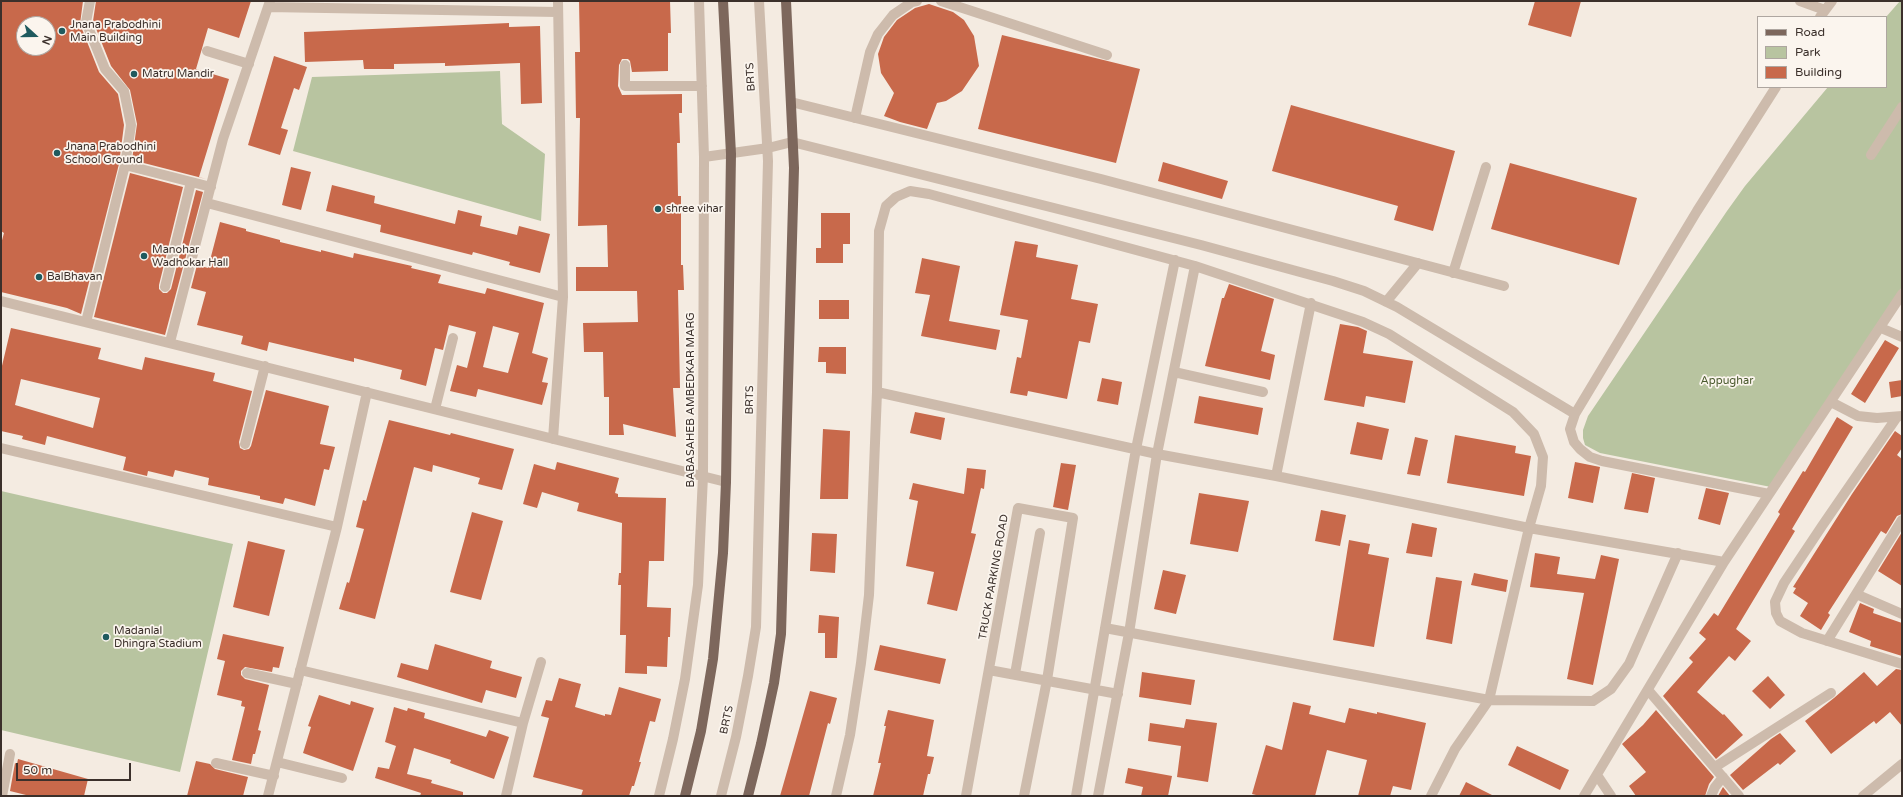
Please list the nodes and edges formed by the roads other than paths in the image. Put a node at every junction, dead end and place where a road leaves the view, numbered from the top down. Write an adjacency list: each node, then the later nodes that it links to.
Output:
1 (90, 1): 28 (street)
2 (558, 1): 12 (street)
3 (699, 1): 18 (street, BABASAHEB AMBEDKAR MARG)
4 (723, 1): 25 (main road)
5 (759, 1): 24 (street, BRTS)
6 (786, 1): 20 (main road)
7 (918, 1): 22 (street)
8 (946, 1): 15 (street)
9 (1800, 1): 13 (street)
10 (1832, 1): 13 (street)
11 (269, 4): 12 (street); 16 (street)
12 (557, 12): 40 (street)
13 (1822, 13)
14 (207, 50): 16 (street)
15 (1107, 56)
16 (249, 64): 31 (street)
17 (625, 66): 18 (street)
18 (702, 86): 27 (street, BABASAHEB AMBEDKAR MARG)
19 (1775, 88): 56 (street)
20 (791, 102): 22 (street); 23 (main road)
21 (1902, 107): 26 (street)
22 (855, 118): 34 (street)
23 (792, 142): 24 (street); 42 (street); 107 (main road)
24 (768, 148): 25 (street); 106 (street, BRTS)
25 (731, 154): 27 (street); 65 (main road)
26 (1871, 155)
27 (704, 157): 63 (street, BABASAHEB AMBEDKAR MARG)
28 (125, 165): 30 (street); 44 (street)
29 (1486, 167): 36 (street)
30 (191, 182): 31 (street); 38 (street)
31 (211, 187): 32 (street)
32 (207, 203): 40 (street); 48 (street)
33 (1175, 260): 35 (street); 52 (street); 61 (street)
34 (1418, 263): 36 (street); 42 (street)
35 (1195, 266): 43 (street); 50 (street)
36 (1453, 273): 37 (street)
37 (1504, 286)
38 (165, 287)
39 (1902, 294): 45 (street)
40 (563, 297): 58 (street)
41 (1, 301): 44 (street)
42 (1386, 302): 56 (street)
43 (1311, 303): 64 (street); 69 (street)
44 (86, 322): 48 (street)
45 (1882, 328): 46 (street); 54 (street)
46 (1902, 337)
47 (453, 338): 55 (street)
48 (170, 342): 49 (street)
49 (265, 366): 51 (street); 59 (street)
50 (1174, 372): 53 (street); 62 (street)
51 (367, 392): 55 (street); 68 (street)
52 (877, 392): 61 (street); 108 (street)
53 (1263, 392)
54 (1830, 402): 57 (street); 66 (street)
55 (435, 409): 58 (street)
56 (1575, 414): 66 (street)
57 (1900, 416): 77 (street)
58 (553, 439): 63 (street)
59 (246, 444)
60 (1, 448): 68 (street)
61 (1136, 449): 62 (street); 75 (street)
62 (1157, 454): 64 (street); 76 (street)
63 (703, 476): 65 (street); 104 (street, BABASAHEB AMBEDKAR MARG)
64 (1276, 476): 69 (street)
65 (726, 482): 105 (main road)
66 (1769, 494): 72 (street)
67 (1902, 520): 73 (street)
68 (337, 527): 80 (street)
69 (1529, 528): 71 (street); 90 (street)
70 (1040, 533): 83 (street)
71 (1678, 553): 72 (street); 90 (street)
72 (1724, 562): 87 (street)
73 (1856, 594): 74 (street); 77 (street)
74 (1902, 614)
75 (1105, 628): 76 (street); 86 (street)
76 (1130, 633): 89 (street); 90 (street)
77 (1827, 641): 79 (street)
78 (541, 662): 91 (street)
79 (1902, 664)
80 (300, 670): 85 (street); 91 (street)
81 (989, 670): 83 (street); 84 (street, TRUCK PARKING ROAD); 109 (street, TRUCK PARKING ROAD)
82 (247, 673): 85 (street)
83 (1015, 674): 84 (street)
84 (1047, 680): 86 (street); 110 (street, TRUCK PARKING ROAD)
85 (297, 684): 93 (street)
86 (1095, 689): 89 (street); 111 (street)
87 (1648, 690): 96 (street); 97 (street)
88 (1831, 693): 96 (street)
89 (1118, 694): 112 (street)
90 (1489, 700): 113 (street)
91 (523, 723): 103 (street)
92 (10, 754): 101 (street)
93 (277, 762): 98 (street); 100 (street)
94 (216, 763): 98 (street)
95 (1902, 764): 118 (street)
96 (1715, 767): 99 (street)
97 (1597, 775): 114 (street); 115 (street)
98 (274, 776): 102 (street)
99 (1723, 777): 116 (street); 117 (street)
100 (342, 778)
101 (2, 796)
102 (268, 796)
103 (506, 796)
104 (659, 796)
105 (685, 796)
106 (721, 796)
107 (748, 796)
108 (836, 796)
109 (966, 796)
110 (1024, 796)
111 (1076, 796)
112 (1098, 796)
113 (1432, 796)
114 (1584, 796)
115 (1611, 796)
116 (1712, 796)
117 (1739, 796)
118 (1864, 796)

